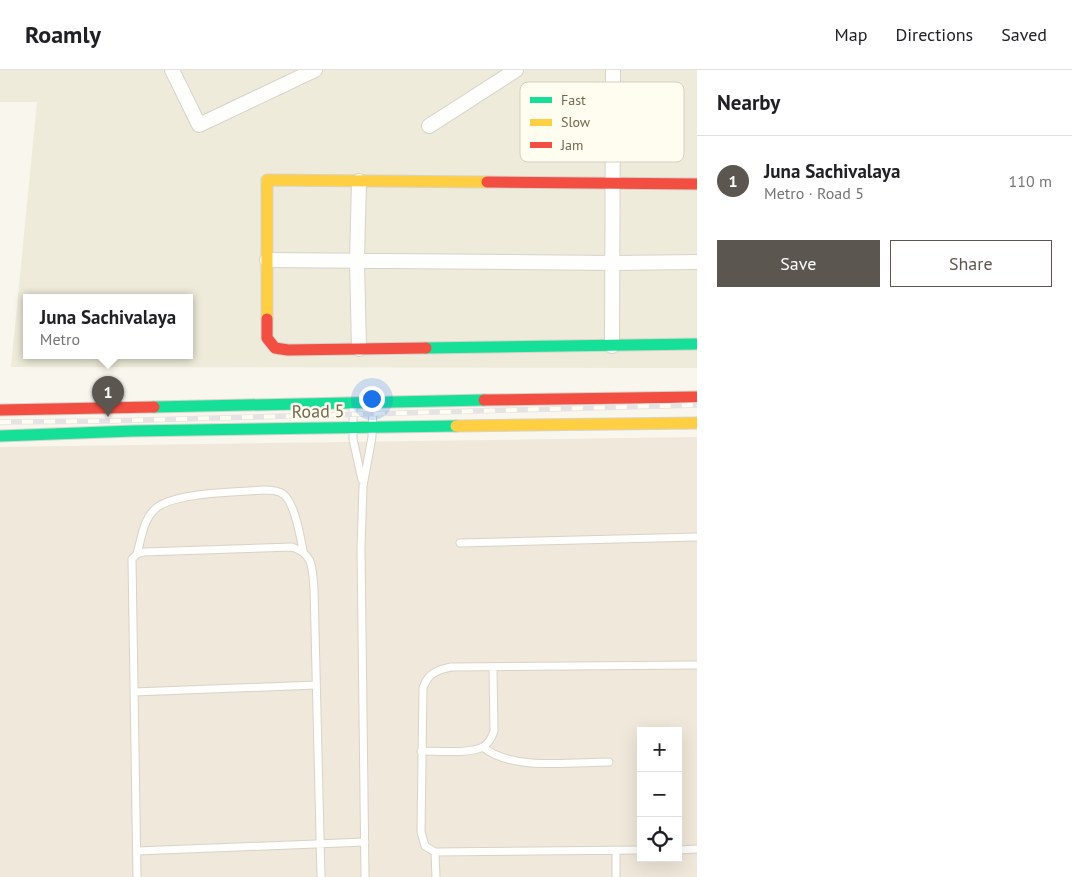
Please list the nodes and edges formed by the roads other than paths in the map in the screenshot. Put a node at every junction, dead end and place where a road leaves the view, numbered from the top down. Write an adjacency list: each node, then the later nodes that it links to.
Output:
1 (172, 70): 2 (street)
2 (315, 70)
3 (516, 70): 4 (street)
4 (429, 126)
5 (613, 162): 7 (street)
6 (359, 181): 7 (street); 9 (street); 10 (street)
7 (613, 184): 8 (street); 12 (street)
8 (697, 184)
9 (267, 260): 10 (street); 15 (street)
10 (357, 261): 12 (street); 15 (street)
11 (697, 262): 12 (street)
12 (614, 263): 14 (street)
13 (697, 344): 14 (street)
14 (612, 346): 15 (street)
15 (359, 349)
16 (697, 397): 18 (street, Road 5)
17 (353, 402): 18 (street, Road 5); 19 (street, Road 5); 21 (lane)
18 (373, 402): 22 (lane)
19 (0, 410)
20 (697, 423): 22 (street, Road 5)
21 (353, 428): 22 (street, Road 5); 23 (street, Road 5); 24 (lane)
22 (372, 428): 24 (lane)
23 (0, 436)
24 (363, 486): 36 (lane)
25 (697, 537): 26 (lane)
26 (460, 543)
27 (302, 550): 28 (lane); 28 (lane); 31 (lane)
28 (137, 554): 32 (lane)
29 (697, 665): 30 (lane)
30 (494, 667): 33 (lane); 34 (lane)
31 (316, 686): 32 (lane); 37 (lane)
32 (134, 692): 41 (lane)
33 (483, 747): 34 (lane); 35 (lane)
34 (422, 751): 43 (lane)
35 (609, 762)
36 (365, 842): 37 (lane); 46 (lane)
37 (320, 844): 41 (lane); 45 (lane)
38 (697, 849): 40 (lane)
39 (637, 850): 42 (lane)
40 (682, 850)
41 (137, 851): 44 (lane)
42 (616, 851): 43 (lane); 48 (lane)
43 (435, 852): 47 (lane)
44 (137, 877)
45 (321, 877)
46 (366, 877)
47 (436, 877)
48 (616, 877)

